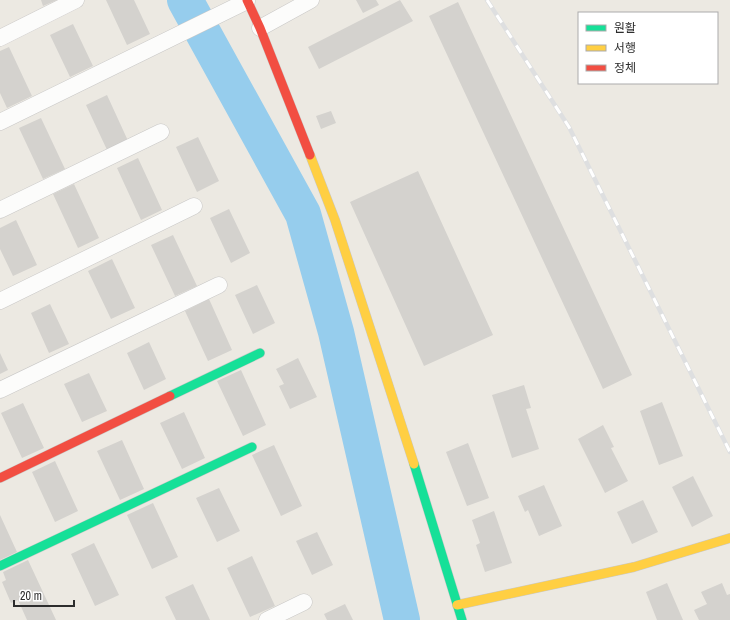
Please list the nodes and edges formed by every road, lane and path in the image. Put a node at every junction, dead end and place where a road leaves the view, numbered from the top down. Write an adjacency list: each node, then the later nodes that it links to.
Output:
1 (76, 0): 5 (street)
2 (311, 0): 4 (street)
3 (247, 1): 4 (street); 6 (street)
4 (260, 28): 19 (street)
5 (0, 38)
6 (0, 122)
7 (161, 132): 9 (street)
8 (194, 206): 11 (street)
9 (0, 210)
10 (219, 286): 13 (street)
11 (0, 301)
12 (260, 353): 15 (street)
13 (0, 390)
14 (252, 447): 17 (street)
15 (0, 478)
16 (730, 538): 19 (street)
17 (0, 566)
18 (304, 602): 20 (street)
19 (457, 605): 21 (street)
20 (266, 620)
21 (462, 620)

